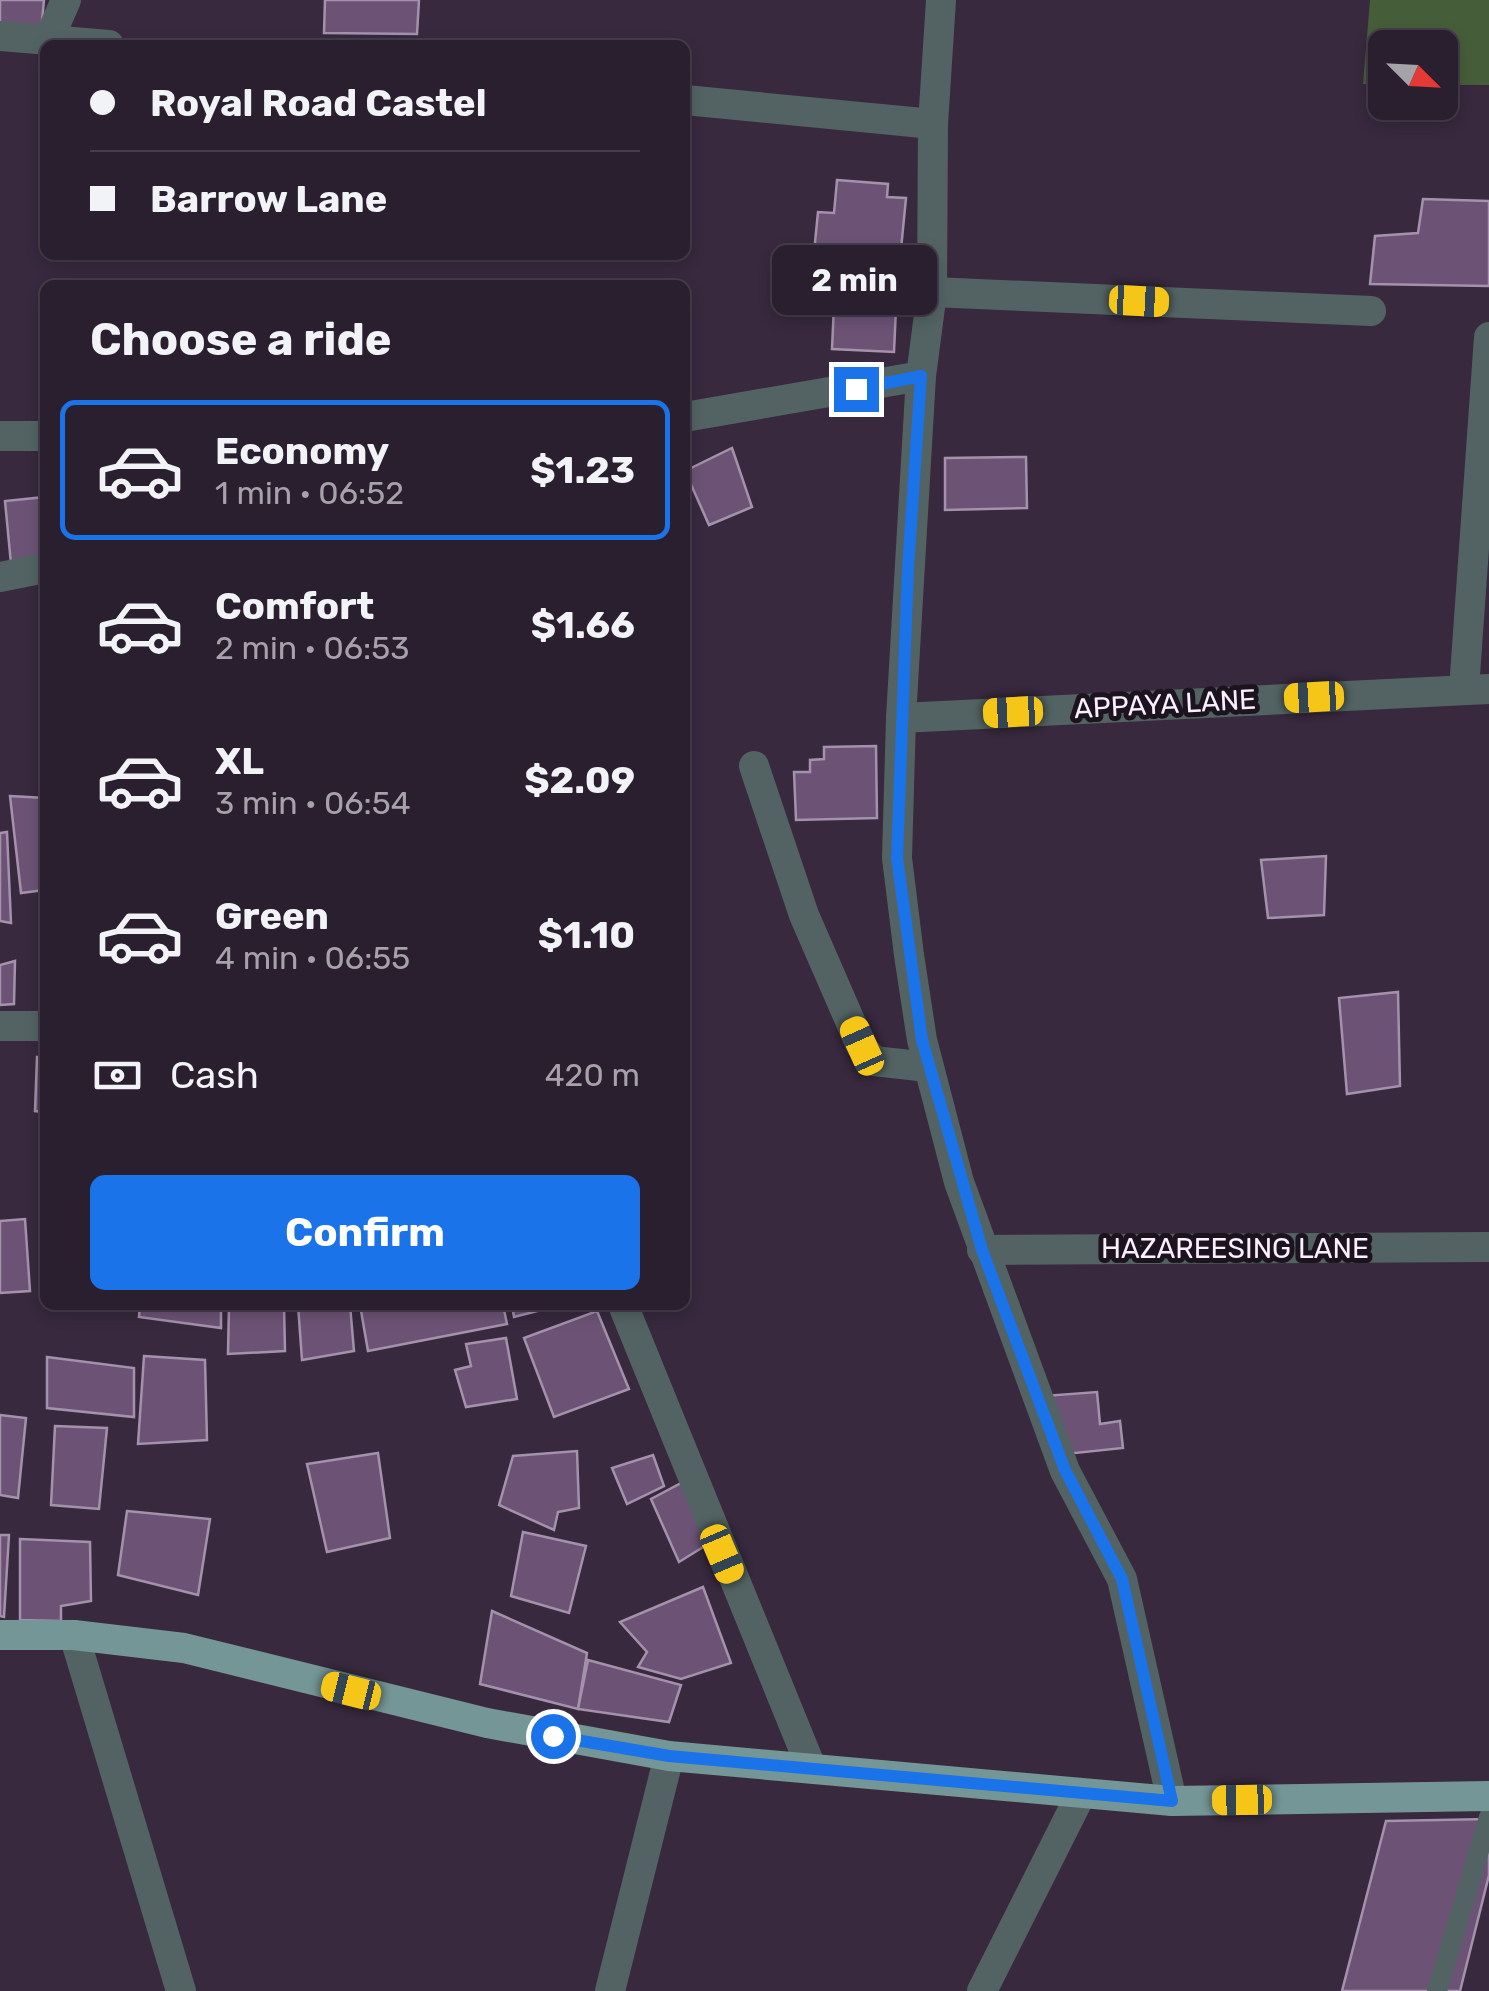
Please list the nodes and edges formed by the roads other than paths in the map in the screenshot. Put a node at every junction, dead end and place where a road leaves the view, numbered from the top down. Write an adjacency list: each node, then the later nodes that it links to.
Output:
1 (66, 0): 4 (street)
2 (941, 0): 7 (street)
3 (0, 36): 4 (street)
4 (49, 39): 5 (street)
5 (59, 40)
6 (690, 100): 7 (street)
7 (932, 124): 8 (street)
8 (932, 292): 9 (street); 11 (street)
9 (1370, 311)
10 (1489, 337): 17 (street)
11 (921, 376): 12 (street); 18 (street)
12 (690, 417)
13 (0, 436): 14 (street)
14 (40, 436)
15 (40, 569): 16 (street)
16 (0, 576)
17 (1476, 689): 18 (street, APPAYA LANE)
18 (901, 718): 22 (street)
19 (754, 766): 22 (street)
20 (0, 1026): 21 (street)
21 (40, 1026)
22 (928, 1067): 24 (street)
23 (1489, 1247): 24 (street, HAZAREESING LANE)
24 (982, 1250): 32 (street)
25 (625, 1310): 29 (street)
26 (0, 1635): 27 (main road)
27 (74, 1635): 28 (main road); 34 (street)
28 (669, 1756): 29 (main road); 35 (street)
29 (811, 1767): 30 (main road)
30 (1080, 1796): 32 (main road); 36 (street)
31 (1489, 1796): 32 (main road)
32 (1172, 1801)
33 (1489, 1817): 37 (lane)
34 (181, 1991)
35 (610, 1991)
36 (982, 1991)
37 (1437, 1991)

